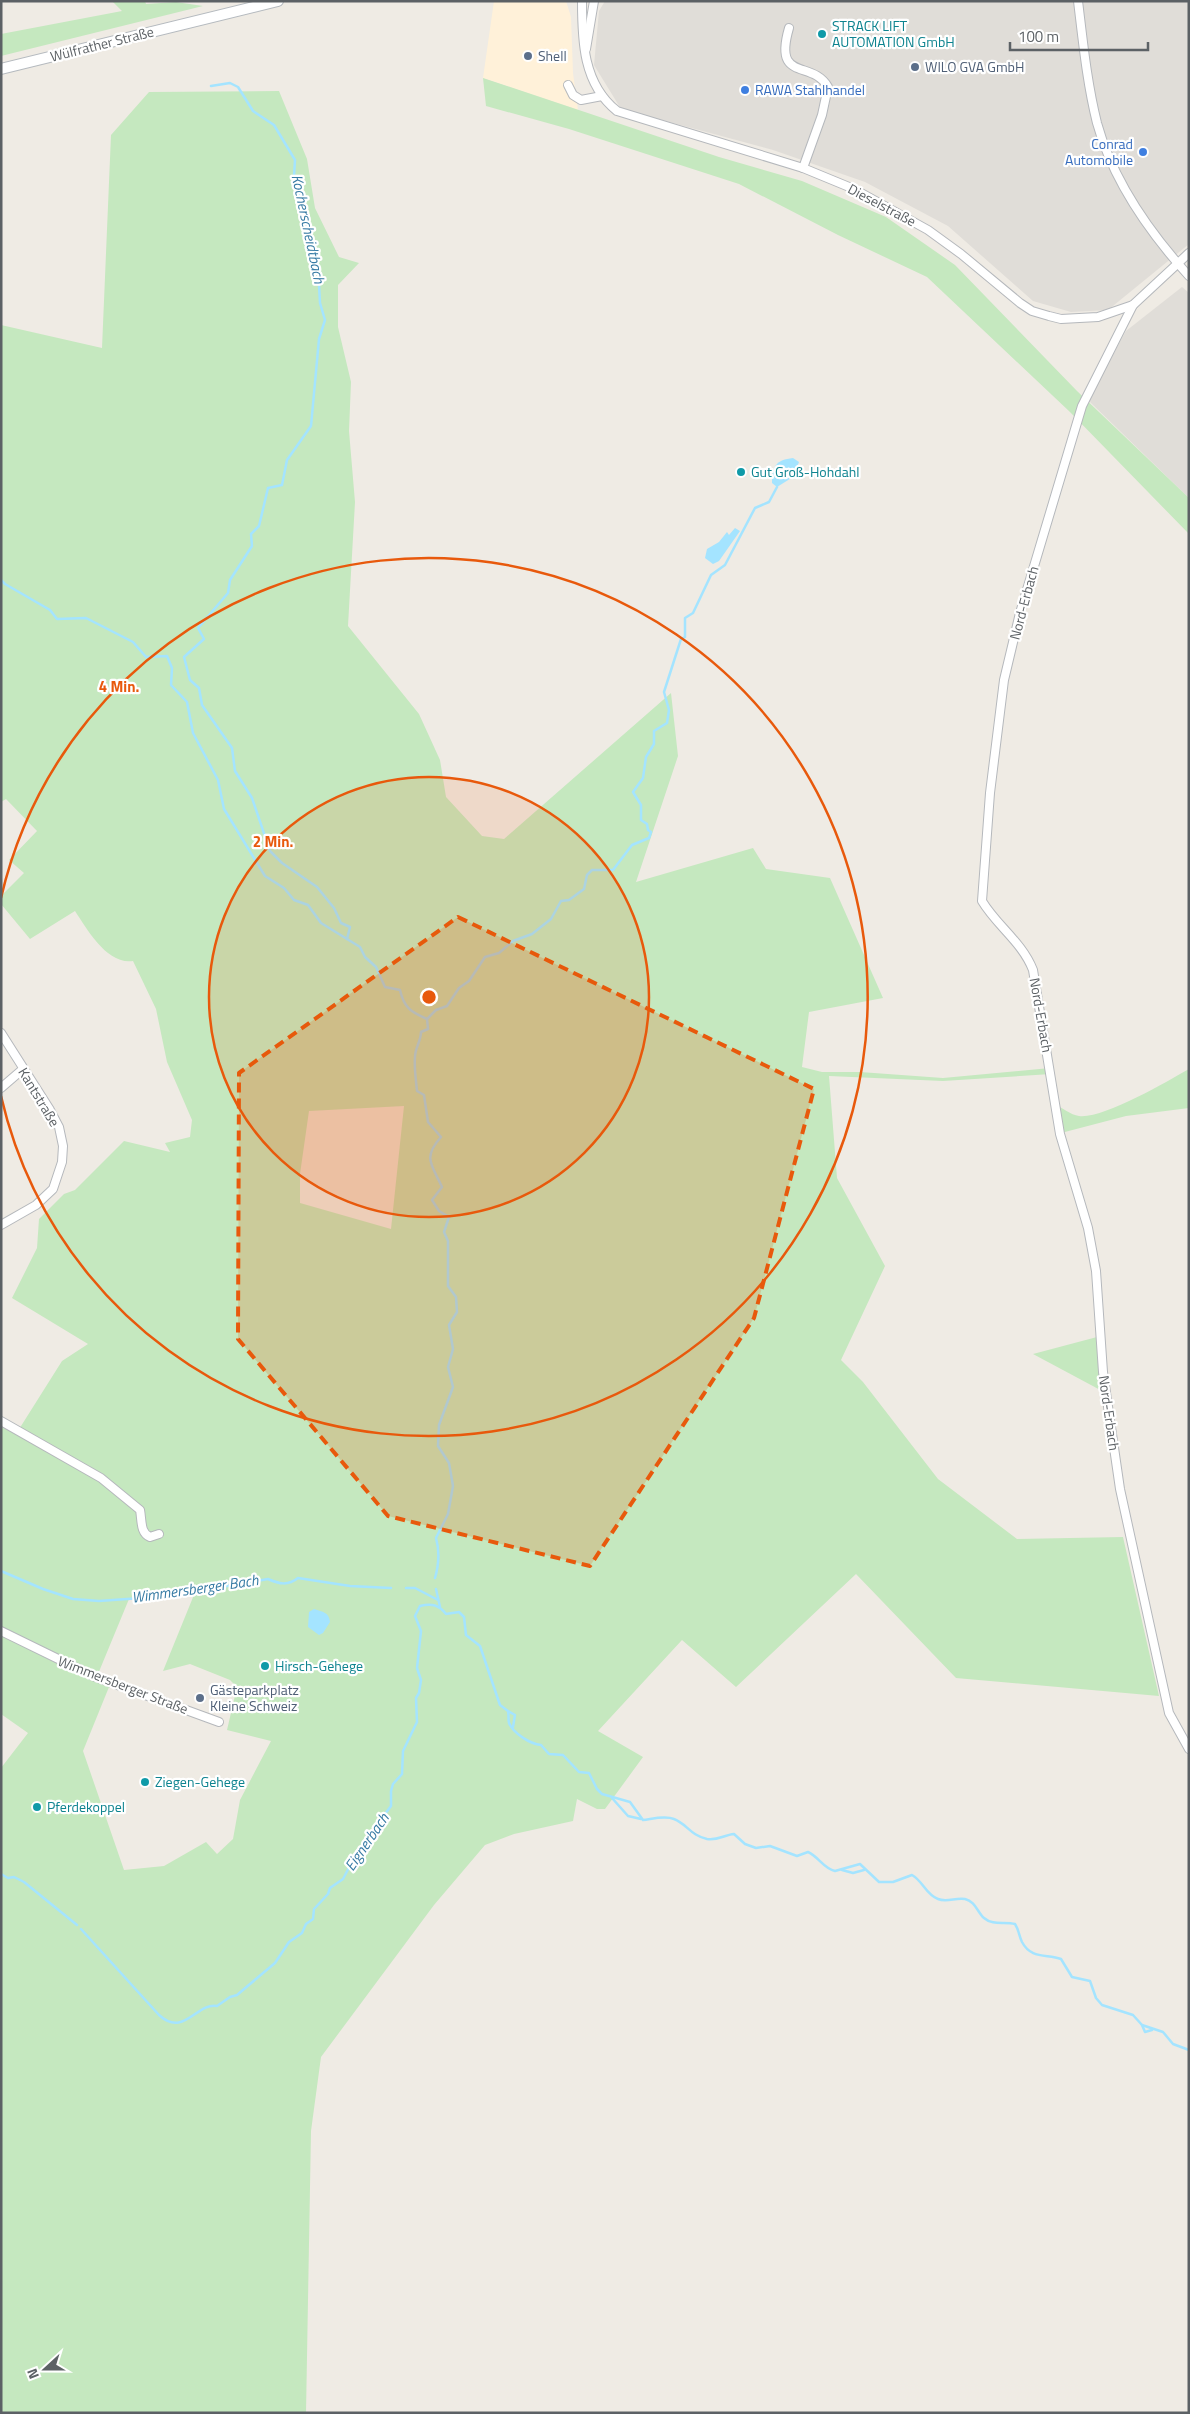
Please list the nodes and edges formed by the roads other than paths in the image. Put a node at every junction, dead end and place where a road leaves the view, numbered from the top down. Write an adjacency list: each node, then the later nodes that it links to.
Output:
1 (278, 1): 7 (main road, Wülfrather Straße)
2 (582, 1): 6 (street, Dieselstraße)
3 (594, 1): 6 (street, Dieselstraße)
4 (1078, 1): 12 (street)
5 (790, 28): 10 (street)
6 (585, 54): 9 (street, Dieselstraße)
7 (1, 69)
8 (568, 85): 9 (street)
9 (602, 96): 10 (street, Dieselstraße)
10 (803, 168): 14 (street, Dieselstraße)
11 (1189, 253): 12 (street, Dieselstraße)
12 (1177, 263): 13 (street); 14 (street, Dieselstraße)
13 (1189, 276)
14 (1133, 306): 23 (street, Nord-Erbach)
15 (1, 1034): 16 (street, Kantstraße)
16 (23, 1069): 17 (street); 18 (street, Kantstraße)
17 (1, 1088)
18 (1, 1226)
19 (1, 1421): 20 (street)
20 (159, 1534)
21 (1, 1631): 22 (street, Wimmersberger Straße)
22 (219, 1722)
23 (1189, 1749)

